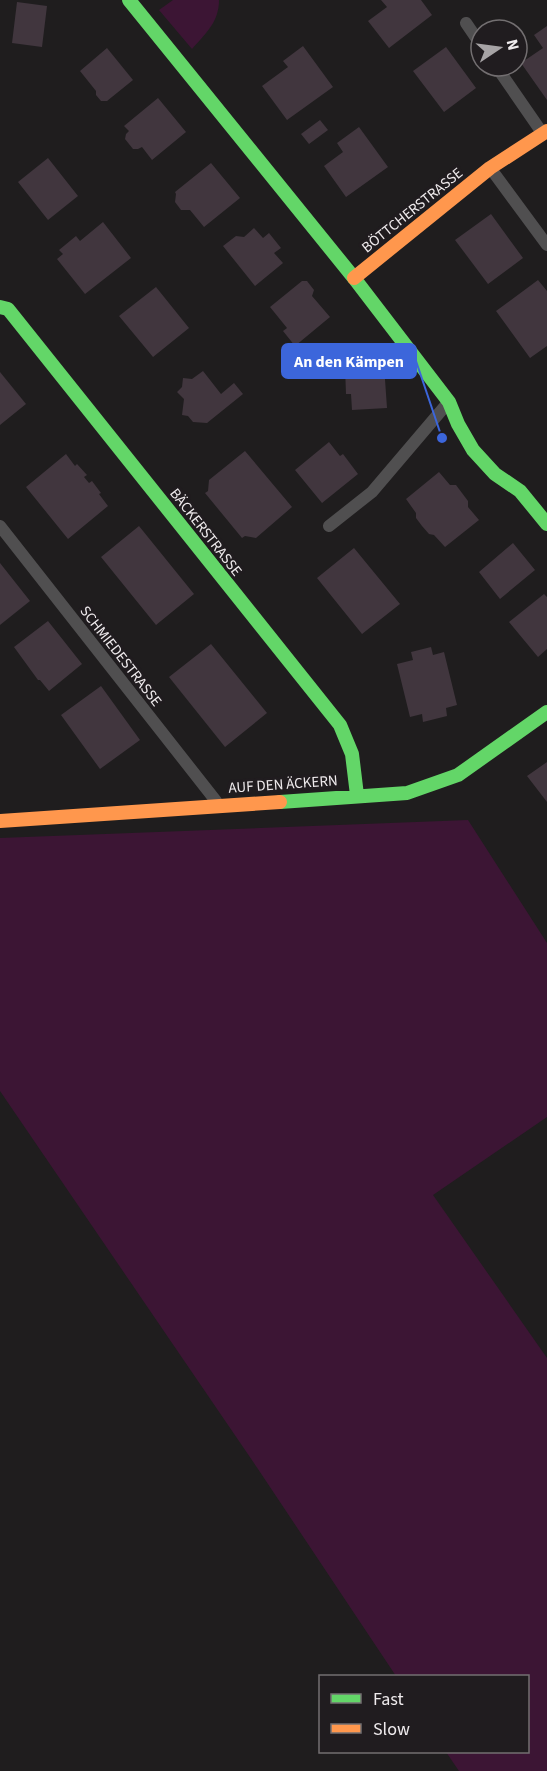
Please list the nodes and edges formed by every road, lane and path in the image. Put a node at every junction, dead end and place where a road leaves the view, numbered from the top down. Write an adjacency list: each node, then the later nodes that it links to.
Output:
1 (129, 0): 8 (street)
2 (466, 23): 3 (lane)
3 (469, 27)
4 (505, 78): 5 (lane, BÖTTCHERSTRASSE)
5 (545, 133): 6 (street, BÖTTCHERSTRASSE)
6 (490, 168): 7 (lane); 8 (street, BÖTTCHERSTRASSE)
7 (547, 245)
8 (354, 278): 10 (street)
9 (0, 307): 15 (street, BÄCKERSTRASSE)
10 (449, 402): 11 (street); 13 (lane)
11 (547, 524)
12 (0, 526): 16 (lane, SCHMIEDESTRASSE)
13 (329, 526)
14 (547, 712): 15 (street, AUF DEN ÄCKERN)
15 (357, 795): 16 (street, AUF DEN ÄCKERN)
16 (219, 805): 17 (street, AUF DEN ÄCKERN)
17 (0, 821)

